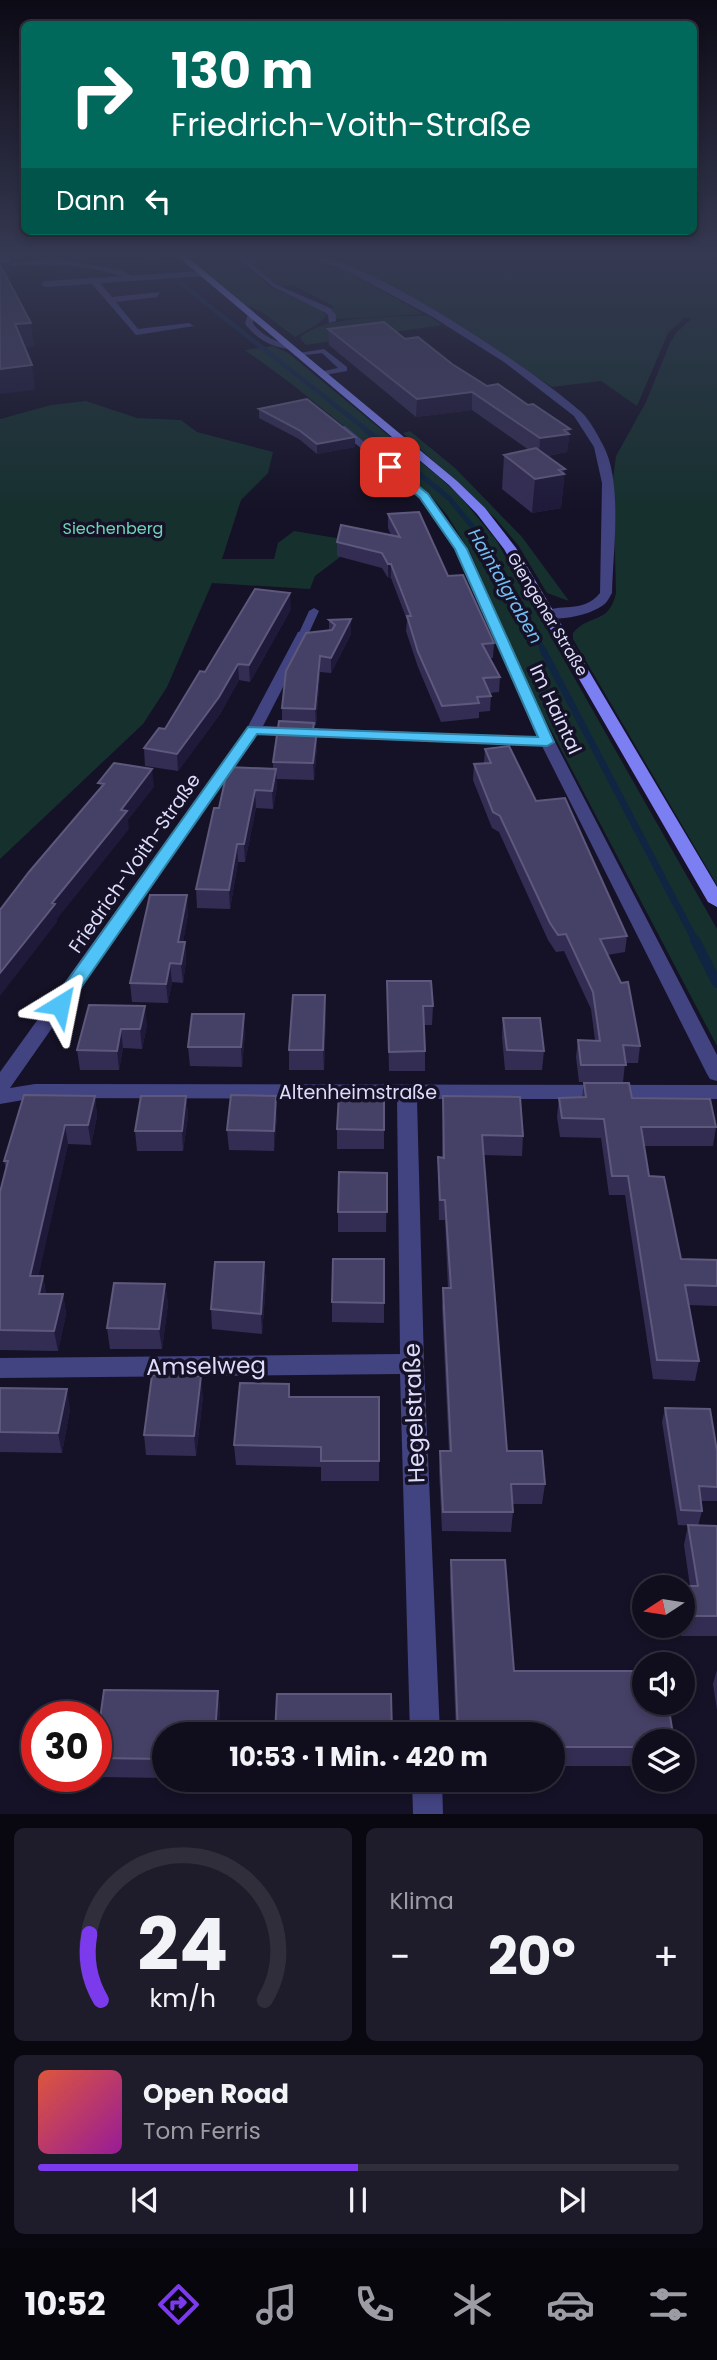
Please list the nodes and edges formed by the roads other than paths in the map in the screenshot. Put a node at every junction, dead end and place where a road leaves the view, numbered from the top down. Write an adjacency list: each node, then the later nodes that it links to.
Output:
1 (283, 341): 3 (main road, Giengener Straße)
2 (476, 341): 8 (street)
3 (294, 350): 4 (main road, Giengener Straße); 4 (lane)
4 (322, 374): 8 (main road, Giengener Straße)
5 (329, 418): 6 (lane, Im Haintal)
6 (424, 496): 11 (street, Im Haintal)
7 (314, 611): 9 (lane)
8 (549, 614): 12 (main road, Giengener Straße)
9 (307, 640): 10 (street, Friedrich-Voith-Straße)
10 (253, 730): 11 (street); 14 (street, Friedrich-Voith-Straße)
11 (547, 742): 13 (street, Im Haintal)
12 (717, 902)
13 (717, 1074)
14 (3, 1076)
15 (407, 1092): 16 (street, Altenheimstraße); 17 (street, Altenheimstraße); 18 (street, Hegelstraße)
16 (717, 1092)
17 (0, 1097)
18 (412, 1364): 19 (street, Amselweg); 20 (street, Hegelstraße)
19 (0, 1368)
20 (425, 1722)
21 (427, 1792): 22 (street)
22 (428, 1814)

